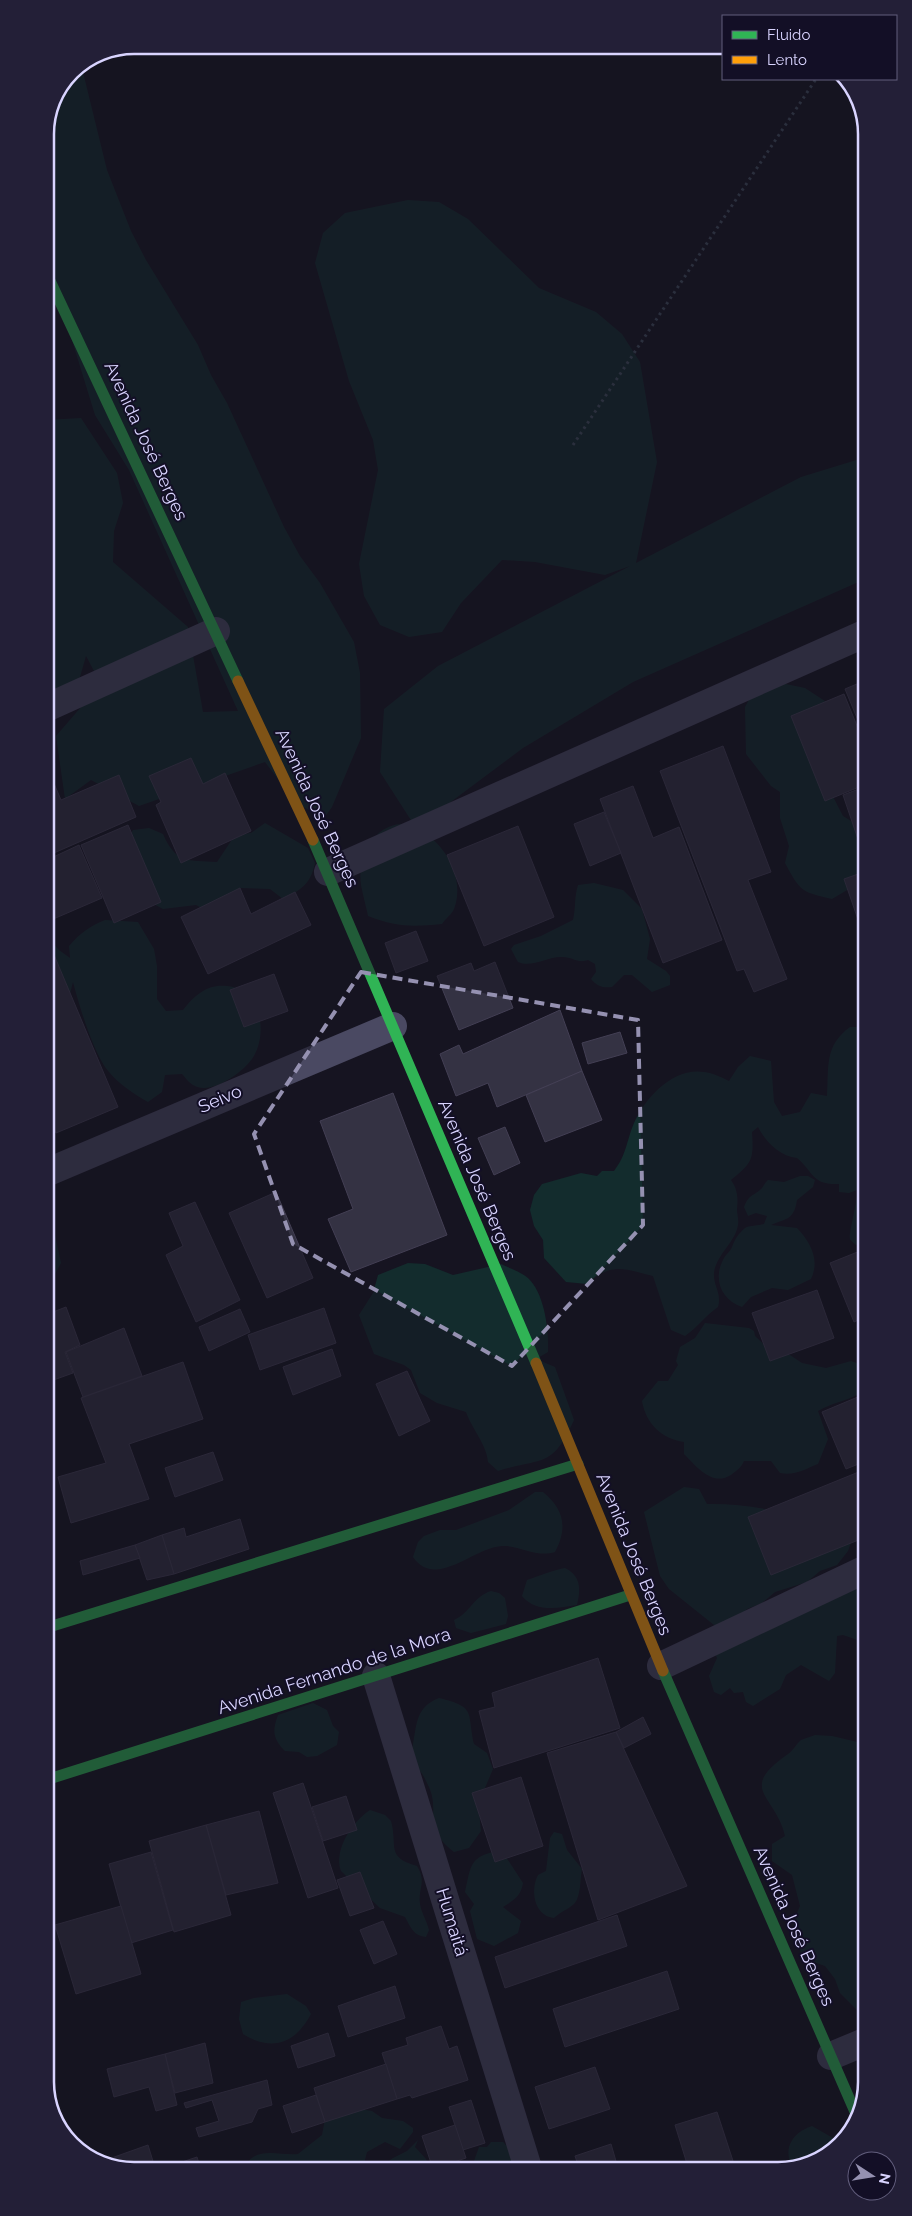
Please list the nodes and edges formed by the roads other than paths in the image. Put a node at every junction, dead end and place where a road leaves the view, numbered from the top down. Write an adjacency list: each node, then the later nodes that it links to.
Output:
1 (54, 287): 2 (main road, Avenida José Berges)
2 (216, 631): 4 (street); 5 (main road, Avenida José Berges)
3 (858, 637): 5 (street)
4 (54, 704)
5 (328, 872): 6 (main road, Avenida José Berges)
6 (393, 1026): 7 (street, Seivo); 8 (main road, Avenida José Berges)
7 (54, 1169)
8 (578, 1464): 10 (main road, Avenida José Berges); 11 (main road)
9 (858, 1573): 12 (street)
10 (630, 1595): 12 (main road, Avenida José Berges); 13 (main road, Avenida Fernando de la Mora)
11 (54, 1625)
12 (661, 1666): 16 (main road, Avenida José Berges)
13 (376, 1676): 14 (main road, Avenida Fernando de la Mora); 18 (street, Humaitá)
14 (54, 1777)
15 (858, 2045): 16 (street)
16 (831, 2056): 17 (main road, Avenida José Berges)
17 (854, 2109)
18 (526, 2162)

